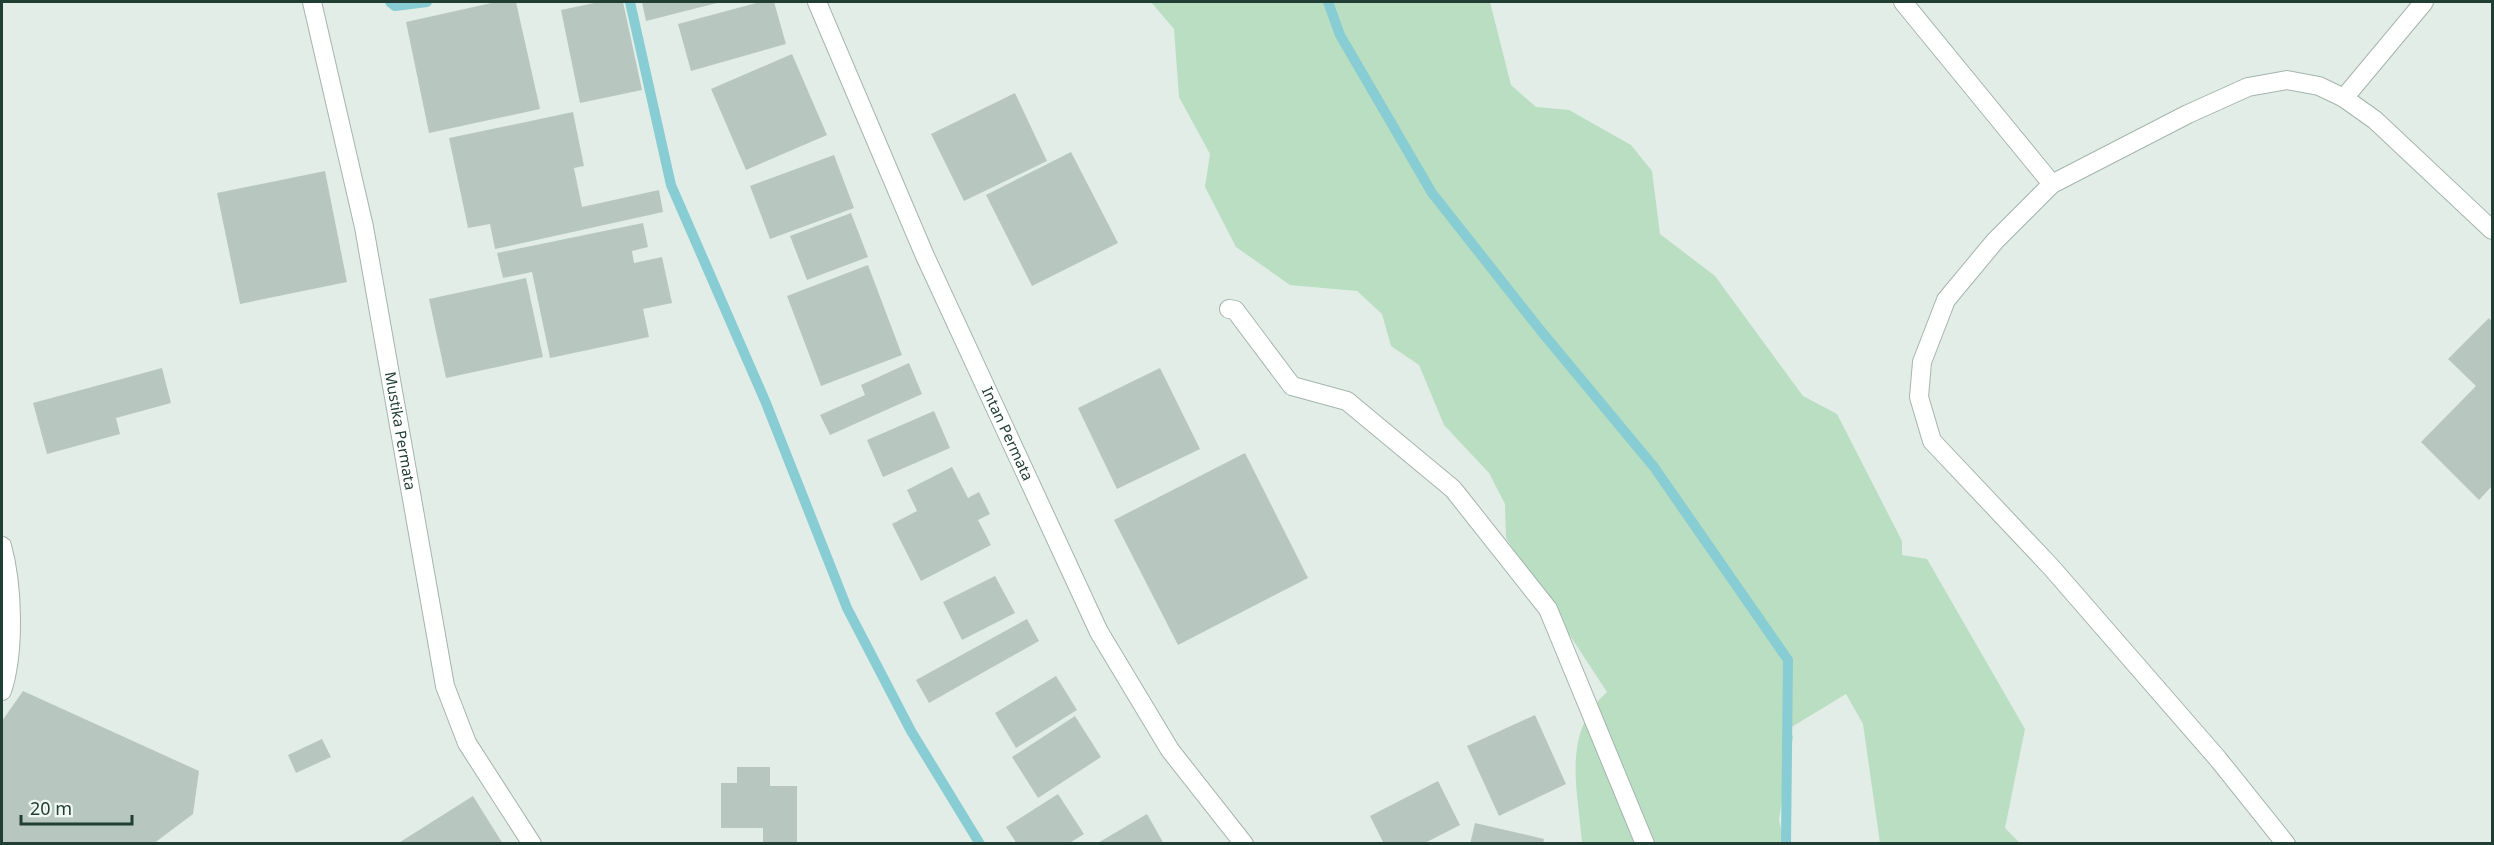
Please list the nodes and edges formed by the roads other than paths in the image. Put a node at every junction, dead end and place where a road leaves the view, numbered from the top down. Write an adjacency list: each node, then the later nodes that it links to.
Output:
1 (312, 2): 11 (street, Mustika Permata)
2 (817, 2): 12 (street, Intan Permata)
3 (1904, 2): 6 (street)
4 (2424, 2): 5 (street)
5 (2344, 98): 6 (street); 7 (street)
6 (2052, 184): 14 (street)
7 (2493, 230)
8 (1229, 309): 13 (street)
9 (2, 546): 10 (street)
10 (2, 691)
11 (532, 843)
12 (1244, 843)
13 (1645, 843)
14 (2286, 843)

